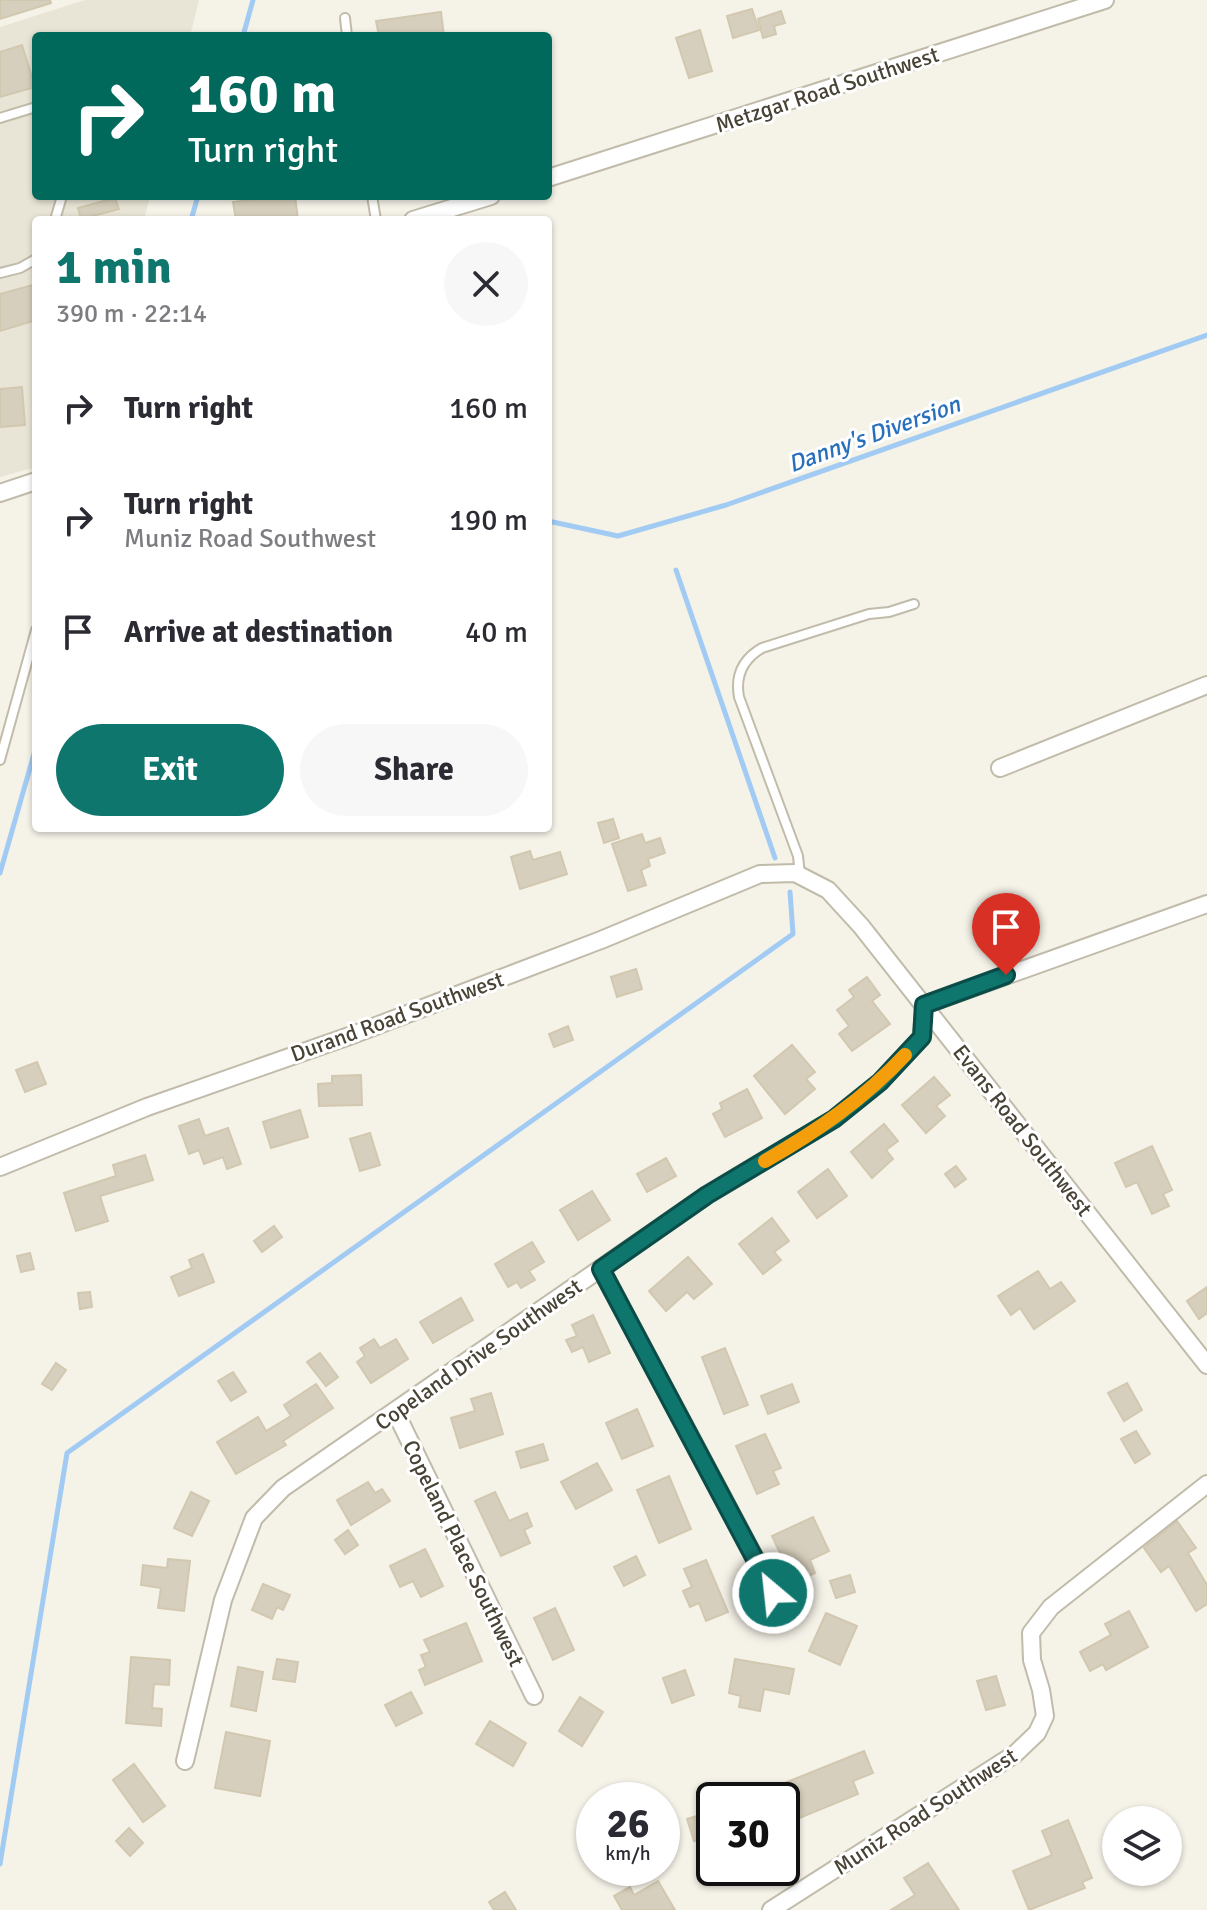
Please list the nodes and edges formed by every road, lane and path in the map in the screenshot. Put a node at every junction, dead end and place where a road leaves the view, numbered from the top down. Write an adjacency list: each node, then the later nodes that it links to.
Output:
1 (1105, 0): 6 (street, Metzgar Road Southwest)
2 (345, 18): 3 (lane)
3 (347, 32)
4 (32, 108): 5 (lane)
5 (0, 118)
6 (552, 177)
7 (478, 200): 8 (street)
8 (426, 216)
9 (32, 261): 10 (lane)
10 (0, 273)
11 (32, 482): 12 (street)
12 (0, 493)
13 (914, 604): 18 (lane)
14 (32, 644): 16 (lane)
15 (1207, 685): 17 (street)
16 (0, 760)
17 (1000, 768)
18 (797, 874): 20 (street, Evans Road Southwest); 21 (street, Durand Road Southwest)
19 (1207, 904): 20 (street)
20 (924, 1005): 22 (street, Copeland Drive Southwest); 23 (street, Evans Road Southwest)
21 (0, 1167)
22 (601, 1269): 24 (street, Copeland Drive Southwest); 26 (street)
23 (1207, 1365)
24 (395, 1411): 27 (street, Copeland Place Southwest); 28 (street, Copeland Drive Southwest)
25 (1207, 1484): 29 (street, Muniz Road Southwest)
26 (788, 1620)
27 (534, 1696)
28 (185, 1761)
29 (771, 1910)

